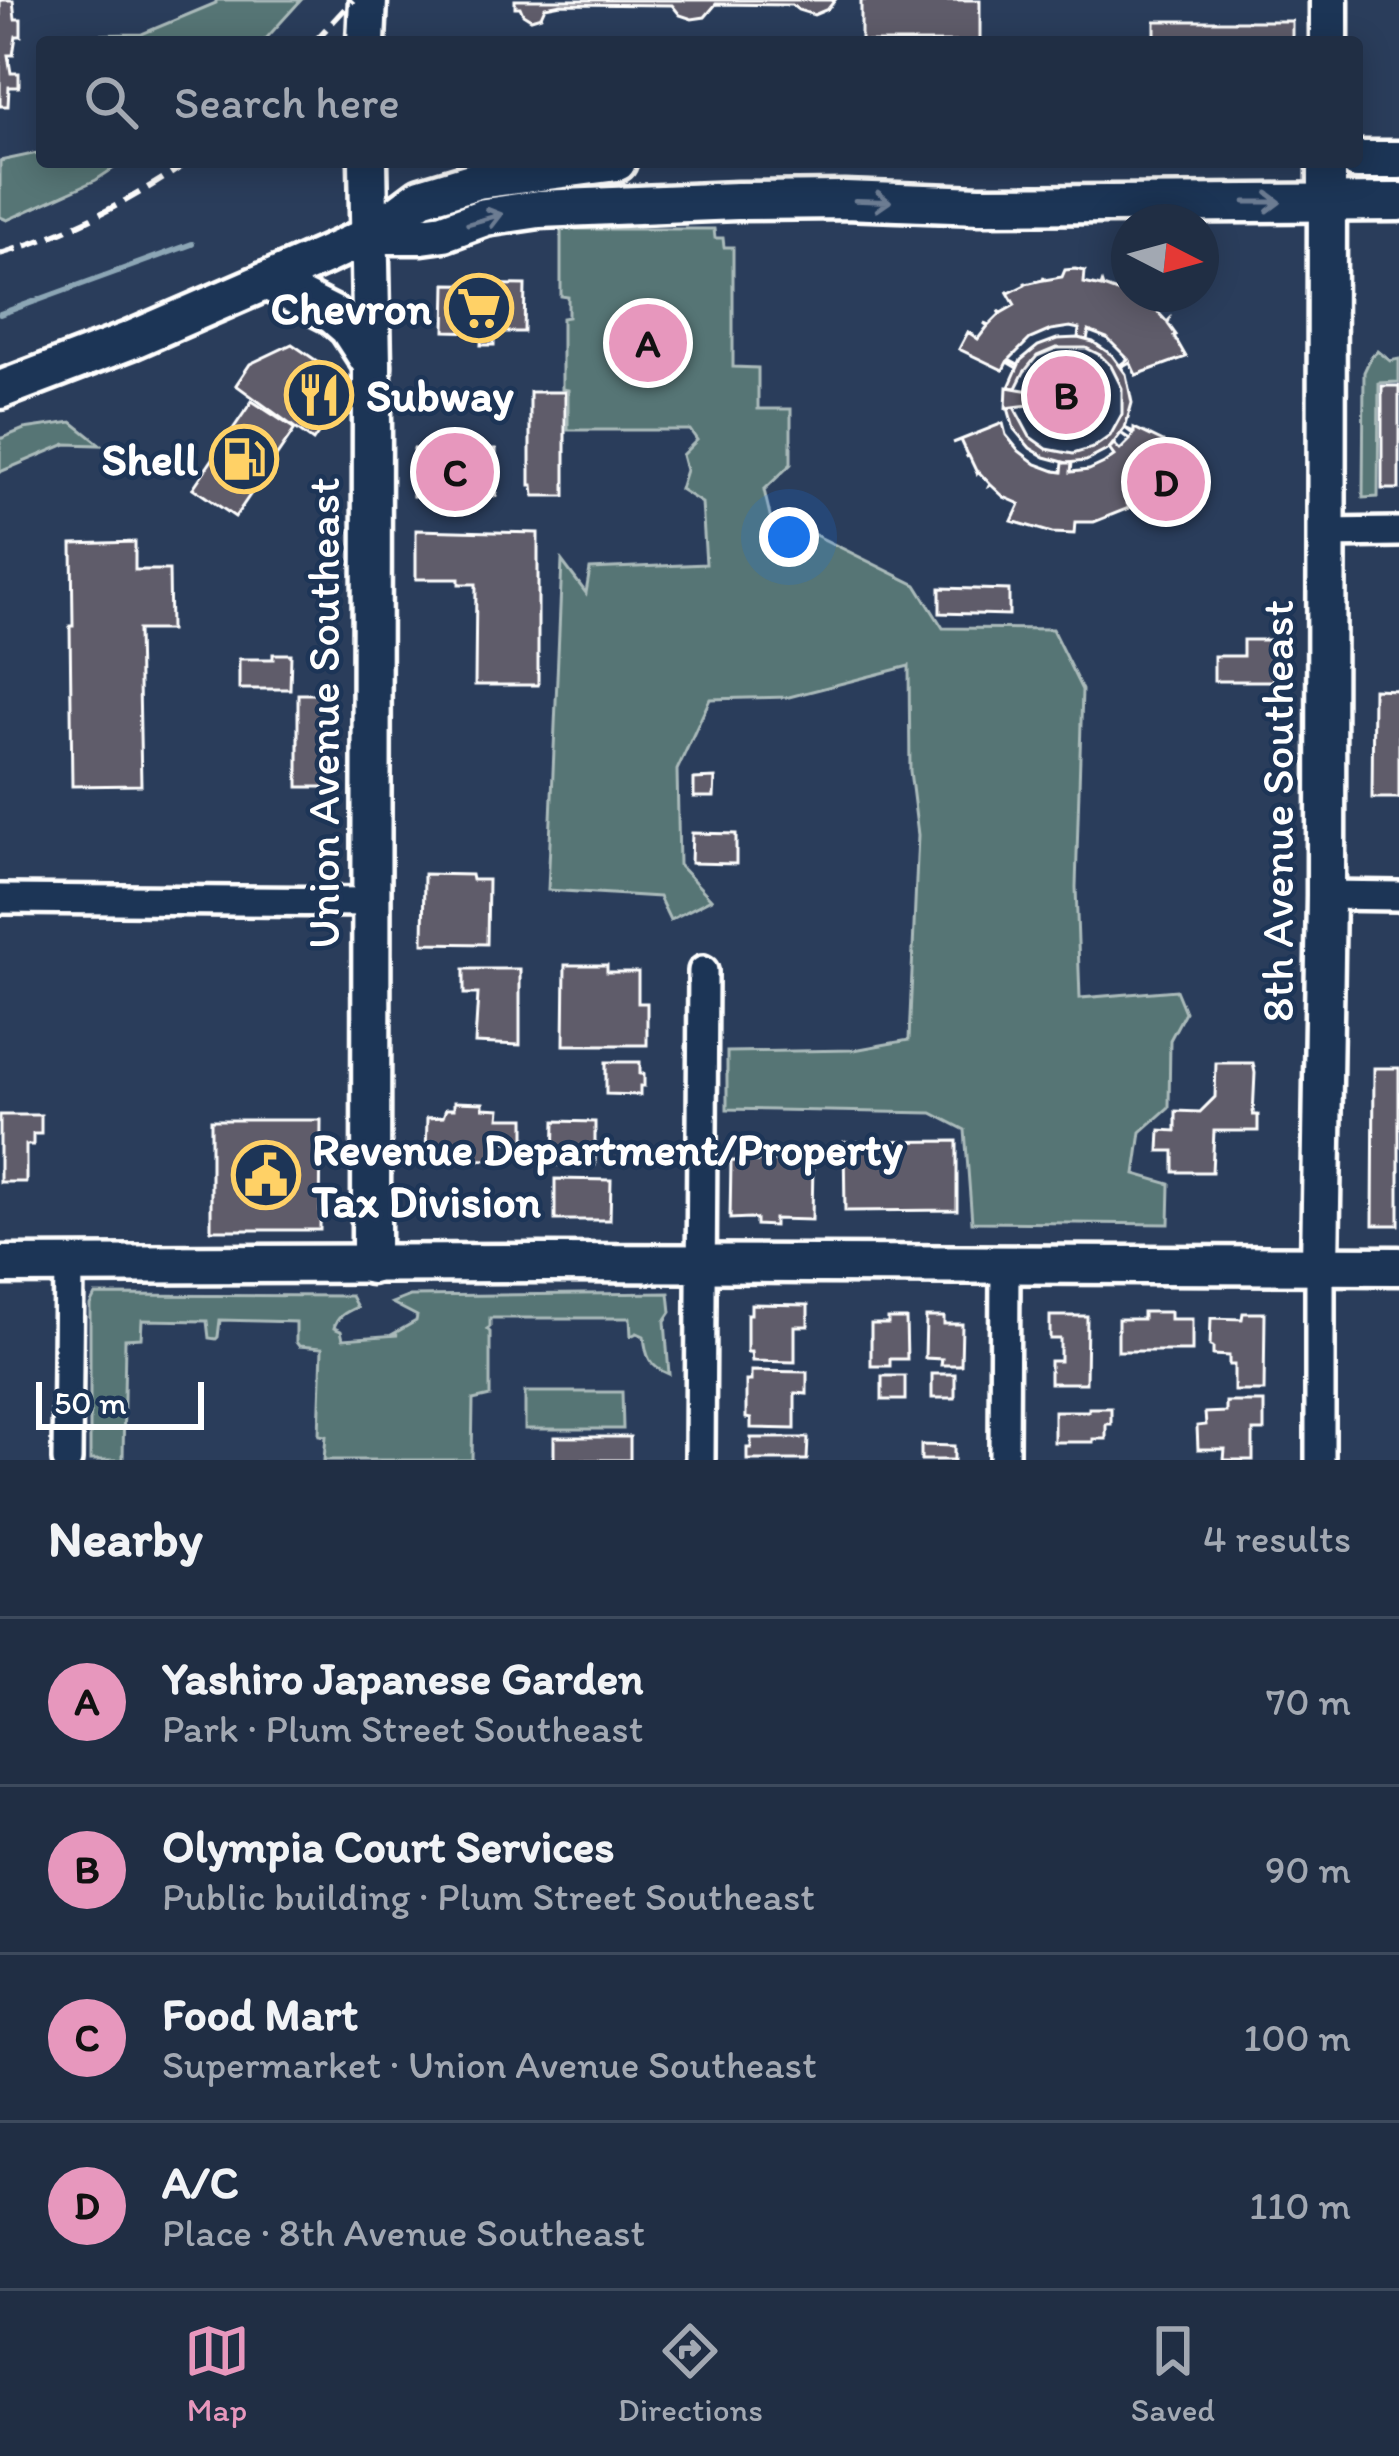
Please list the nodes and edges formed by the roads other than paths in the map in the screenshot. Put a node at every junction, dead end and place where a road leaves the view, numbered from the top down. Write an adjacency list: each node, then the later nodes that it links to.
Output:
1 (368, 0): 3 (street)
2 (1329, 0): 4 (street)
3 (366, 36)
4 (1329, 36)
5 (1363, 160): 6 (street)
6 (1399, 160)
7 (368, 168): 12 (street, Union Avenue Southeast)
8 (571, 168): 12 (street)
9 (1328, 168): 10 (street, 8th Avenue Southeast)
10 (1327, 202): 11 (street); 12 (street, one-way to 10); 16 (street, 8th Avenue Southeast)
11 (1399, 202)
12 (370, 235): 13 (street); 14 (street, Union Avenue Southeast)
13 (266, 281): 14 (street); 15 (street)
14 (372, 365): 21 (street, Union Avenue Southeast)
15 (0, 390)
16 (1325, 532): 17 (street); 18 (street, 8th Avenue Southeast)
17 (1399, 532)
18 (1326, 895): 19 (street); 28 (street, 8th Avenue Southeast)
19 (1399, 896)
20 (0, 899): 21 (street)
21 (372, 902): 27 (street, Union Avenue Southeast)
22 (703, 971): 24 (street)
23 (69, 1264): 26 (street); 27 (street); 30 (street)
24 (701, 1264): 25 (street); 27 (street); 31 (street)
25 (1005, 1264): 28 (street); 32 (street)
26 (0, 1265)
27 (371, 1265)
28 (1320, 1265): 29 (street); 33 (street, 8th Avenue Southeast)
29 (1399, 1266)
30 (68, 1460)
31 (700, 1460)
32 (1004, 1460)
33 (1320, 1460)

